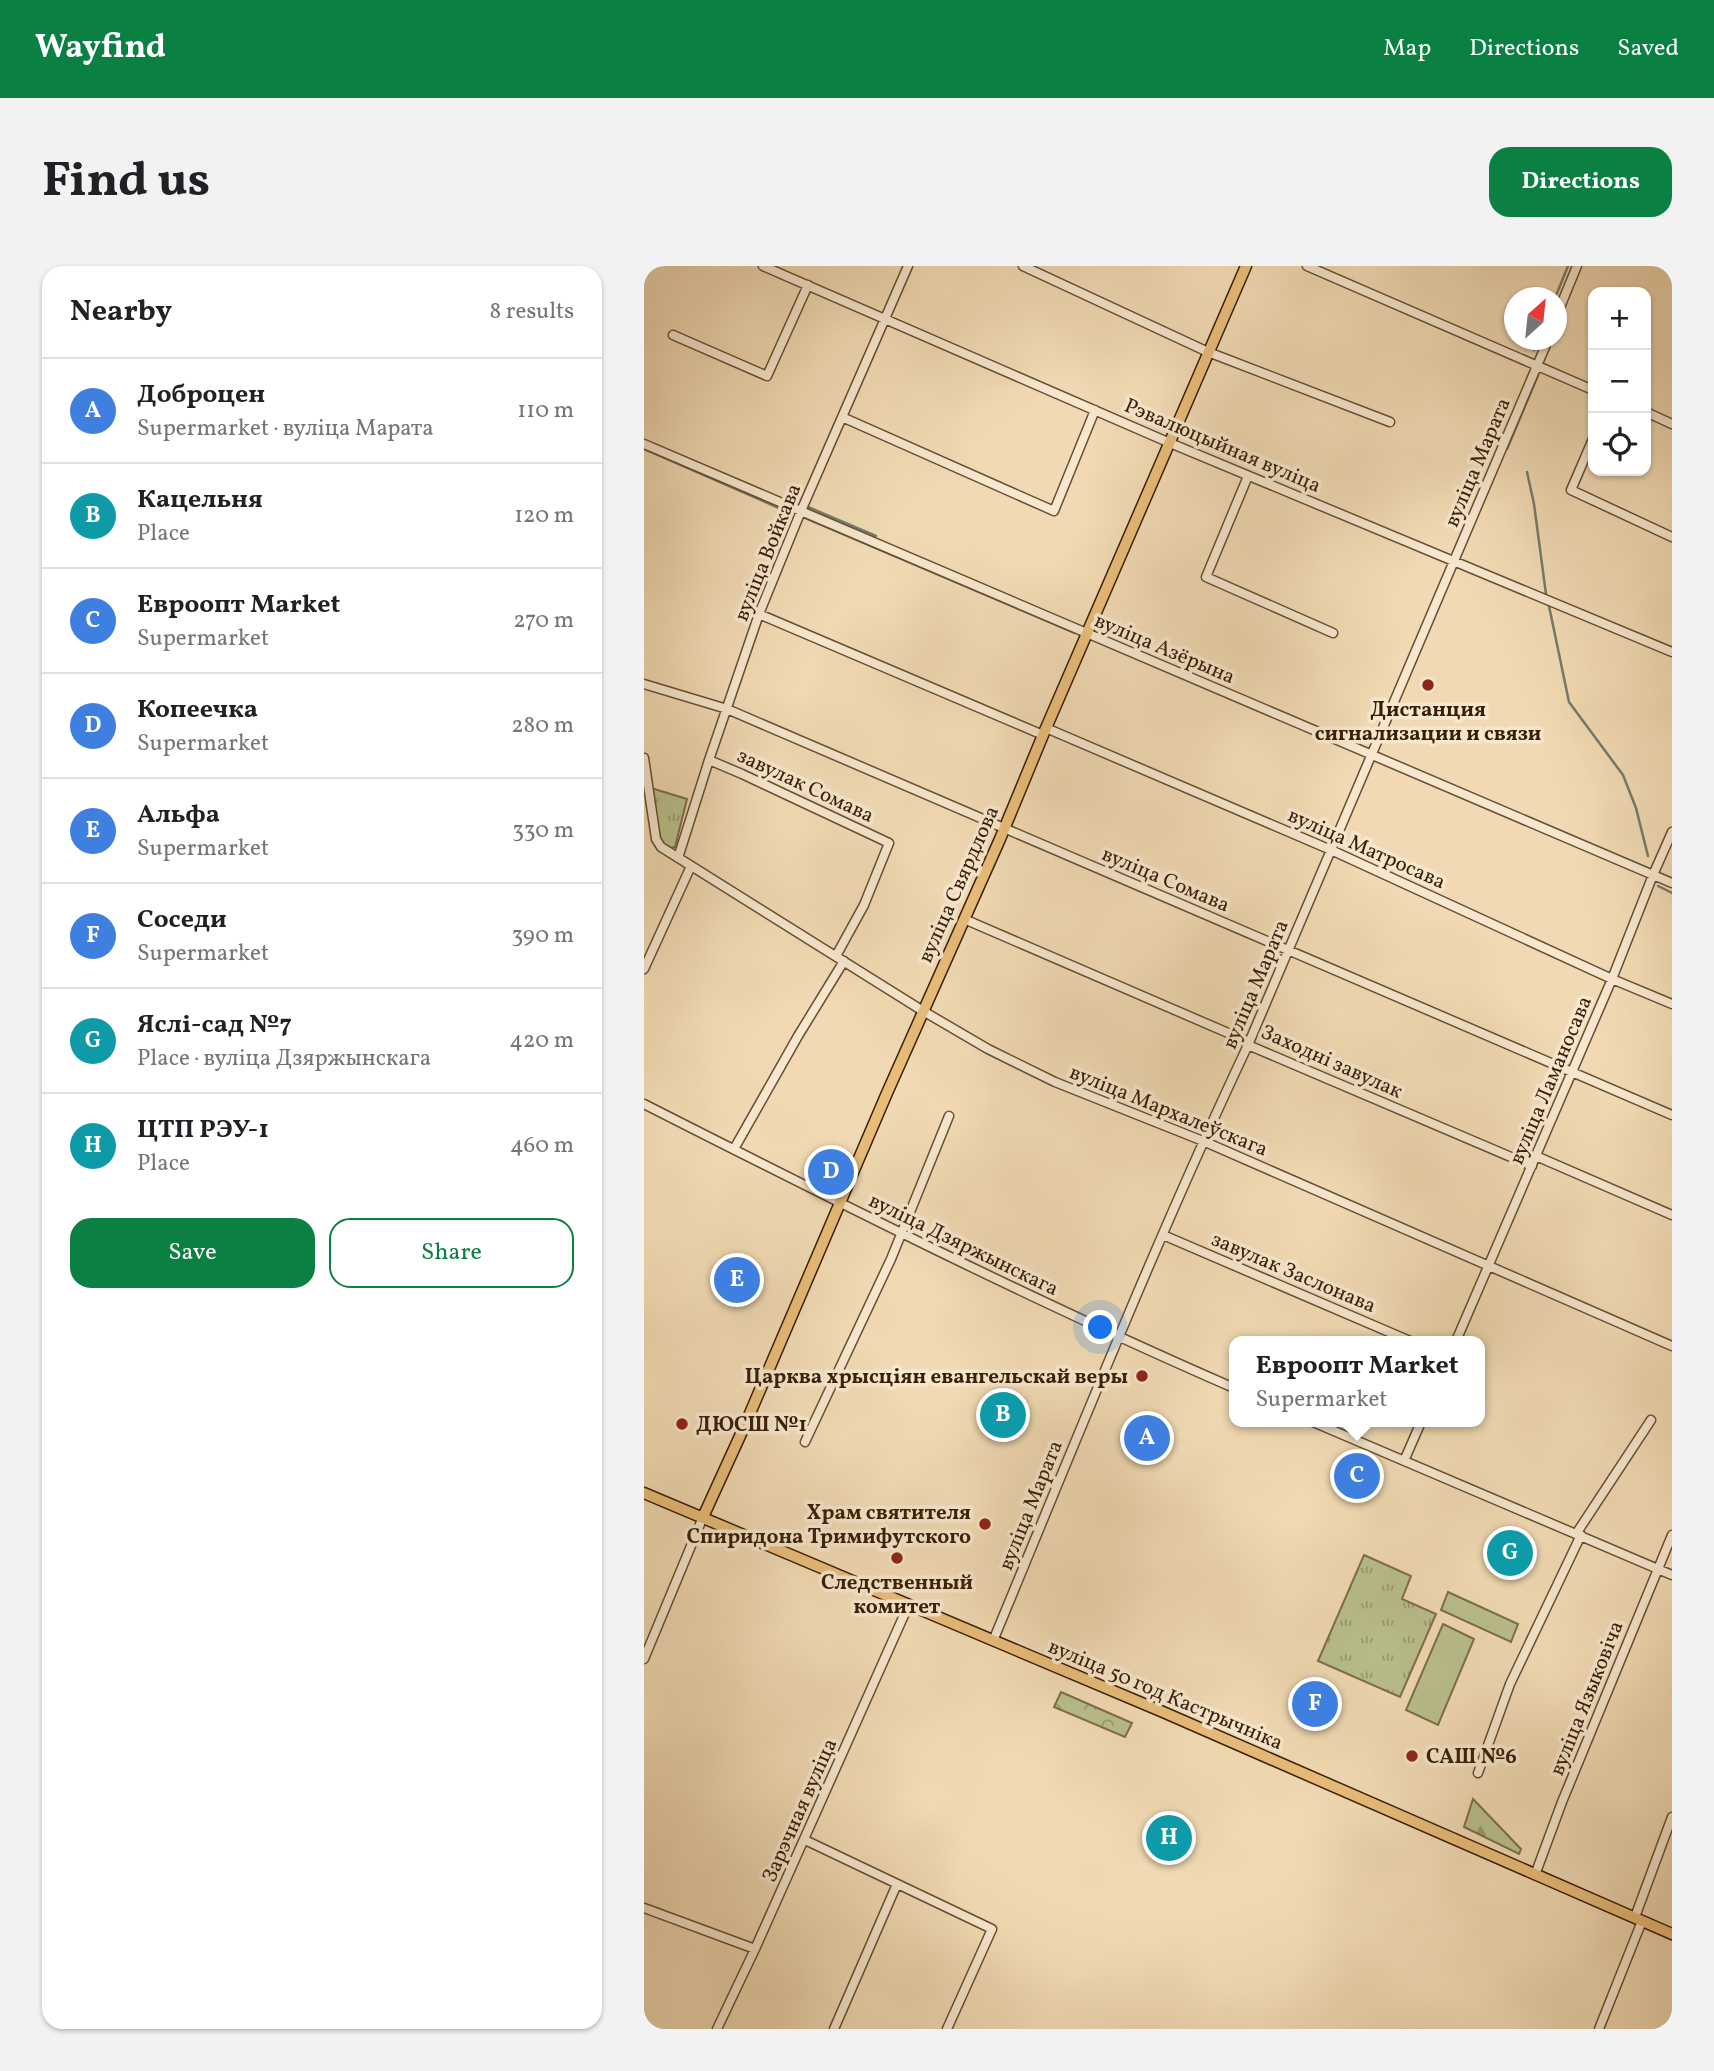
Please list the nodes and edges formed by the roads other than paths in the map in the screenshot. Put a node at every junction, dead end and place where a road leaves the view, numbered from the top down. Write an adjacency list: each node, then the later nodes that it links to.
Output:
1 (763, 266): 7 (street, Рэвалюцыйная вуліца)
2 (908, 266): 9 (street, вуліца Войкава)
3 (1023, 266): 12 (street)
4 (1246, 266): 12 (main road, вуліца Свярдлова)
5 (1307, 266): 13 (street)
6 (1577, 266): 8 (street)
7 (808, 285): 9 (street, Рэвалюцыйная вуліца); 10 (street)
8 (1567, 290)
9 (884, 317): 15 (street, Рэвалюцыйная вуліца); 17 (street, вуліца Войкава)
10 (673, 335)
11 (1544, 350): 13 (street, вуліца Марата)
12 (1208, 352): 18 (street); 20 (main road, вуліца Свярдлова)
13 (1537, 366): 14 (street); 26 (street, вуліца Марата)
14 (1588, 388)
15 (1095, 410): 17 (street); 20 (street, Рэвалюцыйная вуліца)
16 (1648, 413): 19 (street)
17 (842, 417): 24 (street, вуліца Войкава)
18 (1390, 422)
19 (1672, 424)
20 (1170, 443): 23 (street, Рэвалюцыйная вуліца); 29 (main road, вуліца Свярдлова)
21 (644, 444): 24 (street, вуліца Азёрына)
22 (1588, 451): 25 (street)
23 (1248, 476): 26 (street, Рэвалюцыйная вуліца); 28 (street)
24 (801, 511): 27 (street, вуліца Войкава); 29 (street, вуліца Азёрына)
25 (1672, 537)
26 (1454, 561): 30 (street, Рэвалюцыйная вуліца); 34 (street, вуліца Марата)
27 (759, 614): 32 (street, вуліца Войкава); 33 (street, вуліца Матросава)
28 (1333, 632)
29 (1088, 634): 33 (main road, вуліца Свярдлова); 34 (street, вуліца Азёрына)
30 (1672, 652)
31 (644, 684): 32 (street, вуліца Сомава)
32 (727, 709): 36 (street, вуліца Войкава); 37 (street, вуліца Сомава)
33 (1045, 731): 37 (main road, вуліца Свярдлова); 39 (street, вуліца Матросава)
34 (1370, 754): 39 (street, вуліца Марата); 42 (street, вуліца Азёрына)
35 (644, 758): 40 (street, вуліца Мархалеўскага)
36 (709, 760): 40 (street, вуліца Войкава); 46 (street, завулак Сомава)
37 (1004, 829): 44 (main road, вуліца Свярдлова); 45 (street, вуліца Сомава)
38 (1672, 832): 42 (street, вуліца Ламаносава)
39 (1331, 850): 45 (street, вуліца Марата); 49 (street, вуліца Матросава)
40 (678, 858): 41 (street, вуліца Мархалеўскага)
41 (691, 866): 46 (street, вуліца Мархалеўскага); 48 (street)
42 (1653, 875): 43 (street, вуліца Азёрына); 49 (street, вуліца Ламаносава)
43 (1672, 883)
44 (964, 919): 51 (main road, вуліца Свярдлова); 52 (street, Заходні завулак)
45 (1288, 951): 52 (street, вуліца Марата); 53 (street, вуліца Сомава)
46 (836, 956): 47 (street, вуліца Мархалеўскага)
47 (844, 961): 51 (street, вуліца Мархалеўскага); 58 (street)
48 (644, 969)
49 (1612, 979): 50 (street, вуліца Матросава); 53 (street, вуліца Ламаносава)
50 (1672, 1004)
51 (923, 1011): 57 (street, вуліца Мархалеўскага); 61 (main road, вуліца Свярдлова)
52 (1248, 1045): 57 (street, вуліца Марата); 60 (street, Заходні завулак)
53 (1572, 1072): 55 (street, вуліца Сомава); 59 (street, вуліца Ламаносава)
54 (644, 1104): 58 (street, вуліца Дзяржынскага)
55 (1672, 1115)
56 (949, 1116): 63 (street)
57 (1203, 1141): 64 (street, вуліца Марата); 65 (street, вуліца Мархалеўскага)
58 (734, 1149): 61 (street, вуліца Дзяржынскага)
59 (1536, 1156): 60 (street, вуліца Ламаносава); 62 (street)
60 (1532, 1166): 65 (street, вуліца Ламаносава)
61 (840, 1203): 63 (street, вуліца Дзяржынскага); 77 (main road, вуліца Свярдлова)
62 (1672, 1215)
63 (902, 1234): 68 (street, вуліца Дзяржынскага); 74 (street)
64 (1163, 1235): 66 (street, завулак Заслонава); 68 (street, вуліца Марата)
65 (1489, 1266): 67 (street, вуліца Ламаносава); 69 (street, вуліца Мархалеўскага)
66 (1398, 1336)
67 (1458, 1336)
68 (1119, 1338): 70 (street, вуліца Дзяржынскага); 83 (street, вуліца Марата)
69 (1672, 1346)
70 (1229, 1386)
71 (1651, 1420): 78 (street)
72 (1326, 1427): 75 (street)
73 (1419, 1427): 75 (street)
74 (805, 1442)
75 (1404, 1461): 78 (street)
76 (644, 1493): 77 (main road, вуліца 50 год Кастрычніка)
77 (703, 1517): 82 (main road, вуліца 50 год Кастрычніка); 84 (street)
78 (1578, 1534): 80 (street); 85 (street)
79 (1672, 1535): 80 (street, вуліца Языковіча)
80 (1658, 1569): 81 (street); 88 (street, вуліца Языковіча)
81 (1672, 1575)
82 (909, 1604): 83 (main road, вуліца 50 год Кастрычніка); 87 (street, Зарэчная вуліца)
83 (993, 1641): 88 (main road, вуліца 50 год Кастрычніка)
84 (644, 1659)
85 (1478, 1773)
86 (1672, 1817): 91 (street)
87 (804, 1840): 89 (street); 93 (street, Зарэчная вуліца)
88 (1535, 1875): 91 (main road, вуліца 50 год Кастрычніка)
89 (897, 1884): 95 (street); 96 (street)
90 (644, 1908): 93 (street)
91 (1638, 1919): 92 (main road, вуліца 50 год Кастрычніка); 97 (street)
92 (1672, 1934)
93 (755, 1950): 94 (street, Зарэчная вуліца)
94 (717, 2029)
95 (834, 2029)
96 (947, 2029)
97 (1599, 2029)

